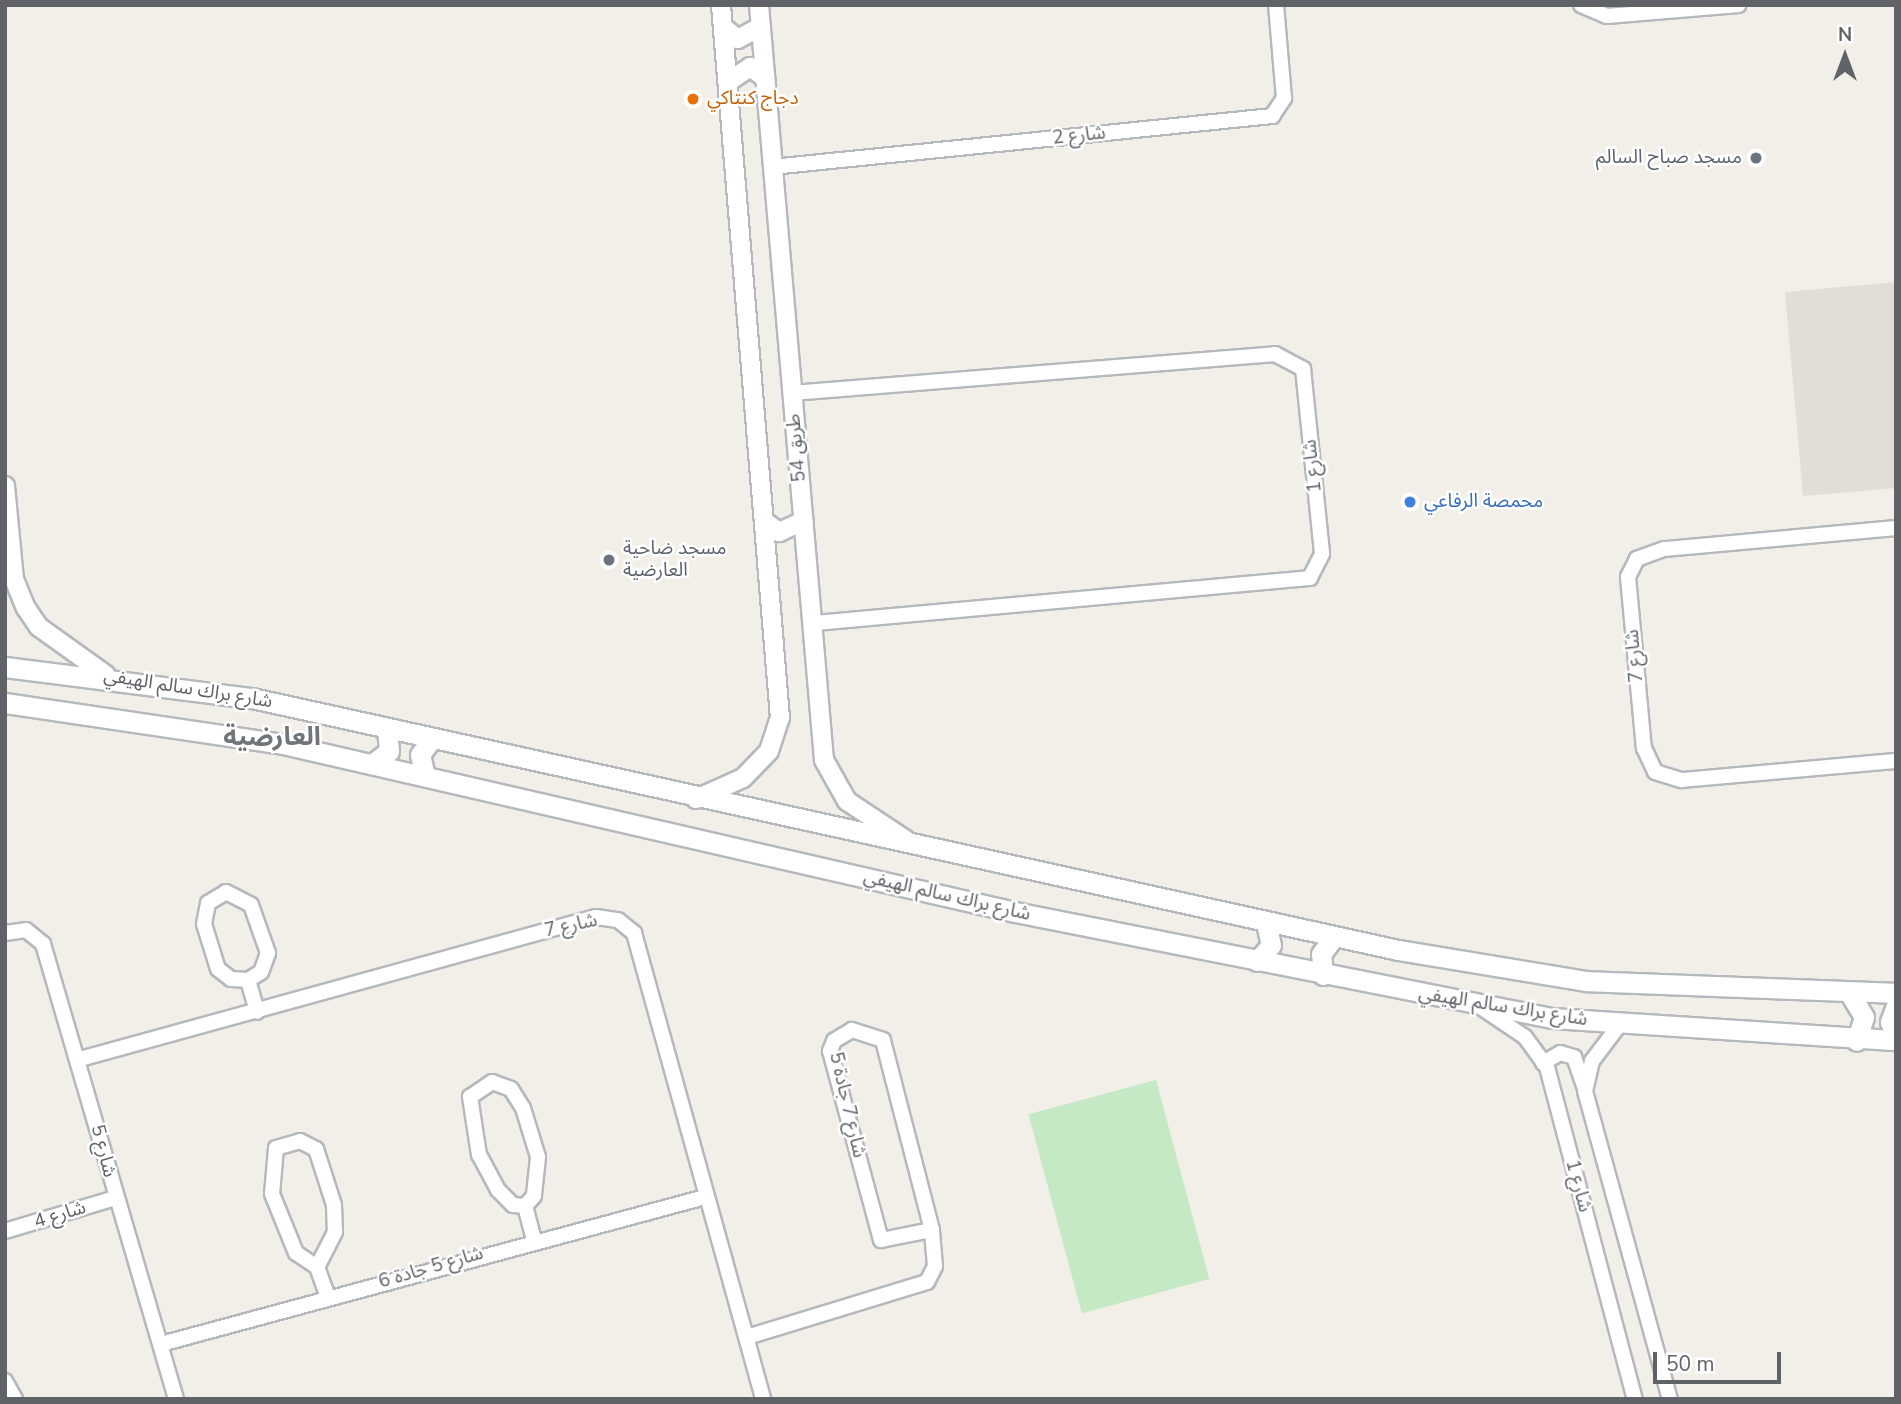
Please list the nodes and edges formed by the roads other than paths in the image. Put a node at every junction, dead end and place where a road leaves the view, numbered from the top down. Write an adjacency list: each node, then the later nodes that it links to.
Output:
1 (722, 5): 7 (street, طريق 54)
2 (759, 5): 6 (street, طريق 54)
3 (1276, 5): 10 (street, شارع 2)
4 (1581, 5): 5 (street)
5 (1739, 5)
6 (761, 26): 7 (street); 8 (street, طريق 54)
7 (723, 27): 9 (street, طريق 54)
8 (765, 78): 9 (street); 10 (street, طريق 54)
9 (728, 82): 13 (street, طريق 54)
10 (772, 167): 11 (street, طريق 54)
11 (792, 393): 14 (street, طريق 54); 17 (street, شارع 1)
12 (5, 486): 16 (street)
13 (764, 521): 14 (street); 26 (street, طريق 54)
14 (804, 521): 17 (street, طريق 54)
15 (1896, 528): 23 (street, شارع 7)
16 (8, 549): 19 (street)
17 (814, 624): 27 (street, طريق 54)
18 (5, 667): 19 (main road, شارع براك سالم الهيفي)
19 (106, 675): 21 (main road, شارع براك سالم الهيفي)
20 (5, 703): 24 (main road, شارع براك سالم الهيفي)
21 (387, 729): 22 (main road, شارع براك سالم الهيفي); 24 (main road)
22 (432, 737): 25 (main road); 26 (main road, شارع براك سالم الهيفي)
23 (1896, 761)
24 (372, 764): 25 (main road, شارع براك سالم الهيفي)
25 (425, 776): 31 (main road, شارع براك سالم الهيفي)
26 (696, 799): 27 (main road, شارع براك سالم الهيفي)
27 (917, 848): 28 (main road, شارع براك سالم الهيفي)
28 (1266, 924): 30 (main road, شارع براك سالم الهيفي); 31 (main road)
29 (5, 933): 42 (street, شارع 5)
30 (1334, 937): 32 (main road); 34 (main road, شارع براك سالم الهيفي)
31 (1257, 961): 32 (main road, شارع براك سالم الهيفي)
32 (1323, 975): 36 (main road, شارع براك سالم الهيفي)
33 (248, 980): 33 (street); 38 (street)
34 (1849, 992): 35 (main road, شارع براك سالم الهيفي); 41 (main road)
35 (1896, 993)
36 (1475, 1003): 39 (main road, شارع براك سالم الهيفي); 43 (street, شارع 1)
37 (1896, 1006): 40 (main road)
38 (257, 1012): 42 (street, شارع 7); 45 (street, شارع 7)
39 (1620, 1024): 41 (main road, شارع براك سالم الهيفي); 44 (street)
40 (1896, 1037): 41 (main road, شارع براك سالم الهيفي)
41 (1856, 1041)
42 (80, 1059): 46 (street, شارع 5)
43 (1544, 1063): 44 (street, شارع 1); 59 (street, شارع 1)
44 (1585, 1091): 60 (street, شارع 1)
45 (705, 1197): 50 (street, شارع 5 جادة 6); 53 (street, شارع 7)
46 (115, 1198): 49 (street, شارع 4); 54 (street, شارع 5)
47 (525, 1206): 47 (street); 50 (street)
48 (932, 1230): 48 (street, شارع 7 جادة 5); 53 (street, شارع 7 جادة 5)
49 (5, 1231)
50 (534, 1239): 52 (street, شارع 5 جادة 6)
51 (317, 1267): 51 (street); 52 (street)
52 (328, 1297): 54 (street, شارع 5 جادة 6)
53 (747, 1337): 58 (street, شارع 7)
54 (162, 1344): 57 (street, شارع 5)
55 (5, 1381): 56 (street)
56 (15, 1399)
57 (176, 1399)
58 (763, 1399)
59 (1635, 1399)
60 (1671, 1399)

